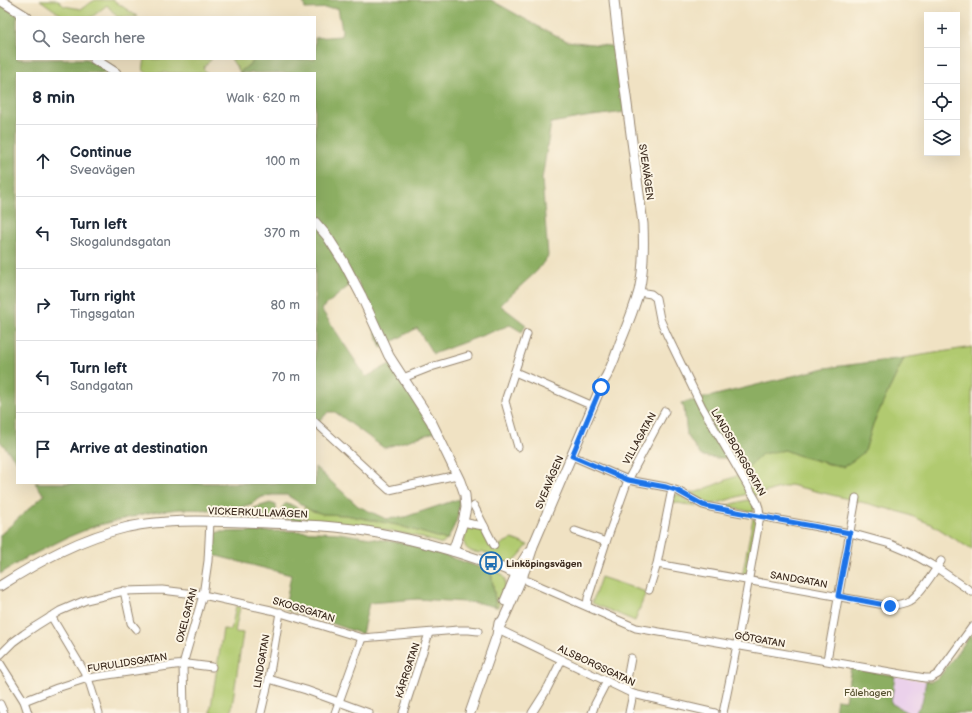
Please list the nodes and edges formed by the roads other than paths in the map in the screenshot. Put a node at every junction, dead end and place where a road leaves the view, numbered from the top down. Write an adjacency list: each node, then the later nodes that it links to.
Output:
1 (0, 0): 3 (main road)
2 (614, 0): 7 (main road, SVEAVÄGEN)
3 (25, 16)
4 (96, 60): 5 (main road)
5 (114, 72)
6 (316, 223): 11 (main road)
7 (638, 292): 12 (main road, SVEAVÄGEN); 22 (street, LANDSBORGSGATAN)
8 (528, 334): 10 (street)
9 (468, 356): 11 (street)
10 (515, 372): 12 (street); 15 (street)
11 (403, 378): 17 (main road)
12 (593, 406): 16 (main road, SVEAVÄGEN)
13 (665, 411): 18 (street, VILLAGATAN)
14 (316, 423): 17 (street)
15 (518, 447)
16 (572, 456): 18 (street); 34 (main road, SVEAVÄGEN)
17 (457, 475): 24 (main road)
18 (628, 480): 19 (street); 28 (street, VILLAGATAN)
19 (672, 489): 22 (street); 32 (street)
20 (856, 498): 27 (street)
21 (474, 506): 25 (street)
22 (760, 516): 27 (street); 35 (street, LANDSBORGSGATAN)
23 (210, 521): 30 (main road, VICKERKULLAVÄGEN); 36 (main road, VICKERKULLAVÄGEN); 40 (street, OXELGATAN)
24 (464, 522): 25 (street); 30 (main road)
25 (484, 526): 29 (street)
26 (575, 531): 28 (street)
27 (850, 533): 33 (street); 41 (street)
28 (606, 542): 42 (street, VILLAGATAN)
29 (494, 545)
30 (453, 551): 34 (main road, VICKERKULLAVÄGEN)
31 (941, 561): 33 (street, SANDGATAN)
32 (657, 564): 35 (street, SANDGATAN); 37 (street)
33 (937, 568): 39 (street); 41 (street, SANDGATAN)
34 (522, 576): 42 (street, GÖTGATAN); 47 (main road, SVEAVÄGEN)
35 (749, 580): 41 (street, SANDGATAN); 51 (street, LANDSBORGSGATAN)
36 (0, 586)
37 (649, 590)
38 (124, 591): 40 (street, SKOGSGATAN); 44 (street, SKOGSGATAN); 46 (street)
39 (972, 592)
40 (203, 595): 43 (street, SKOGSGATAN); 57 (street, OXELGATAN)
41 (838, 596): 55 (street)
42 (587, 606): 51 (street, GÖTGATAN)
43 (280, 612): 50 (street, SKOGSGATAN); 60 (street, LINDGATAN)
44 (51, 616): 52 (street, SKOGSGATAN); 59 (street)
45 (972, 627): 55 (street, GÖTGATAN)
46 (136, 629)
47 (498, 629): 54 (street, ALSBORGSGATAN); 75 (main road, SVEAVÄGEN)
48 (478, 631): 49 (street, SKOGSGATAN)
49 (429, 632): 50 (street, SKOGSGATAN); 74 (street, KÄRRGATAN)
50 (362, 638): 65 (street)
51 (737, 645): 55 (street, GÖTGATAN); 80 (street, LANDSBORGSGATAN)
52 (0, 655)
53 (631, 658): 62 (street)
54 (562, 659): 61 (street, ALSBORGSGATAN); 76 (street)
55 (827, 660)
56 (0, 663): 64 (street)
57 (183, 664): 58 (street, FURULIDSGATAN); 59 (street, FURULIDSGATAN); 70 (street, OXELGATAN)
58 (212, 667)
59 (88, 678): 64 (street, FURULIDSGATAN); 69 (street)
60 (269, 679): 65 (street); 71 (street, LINDGATAN)
61 (607, 681): 62 (street, ALSBORGSGATAN); 77 (street)
62 (625, 690): 63 (street, ALSBORGSGATAN)
63 (633, 694): 78 (street); 79 (street, ALSBORGSGATAN)
64 (24, 702): 68 (street)
65 (338, 702): 72 (street); 73 (street)
66 (0, 704): 67 (street)
67 (4, 713)
68 (28, 713)
69 (99, 713)
70 (184, 713)
71 (261, 713)
72 (334, 713)
73 (369, 713)
74 (403, 713)
75 (470, 713)
76 (532, 713)
77 (592, 713)
78 (629, 713)
79 (715, 713)
80 (724, 713)

